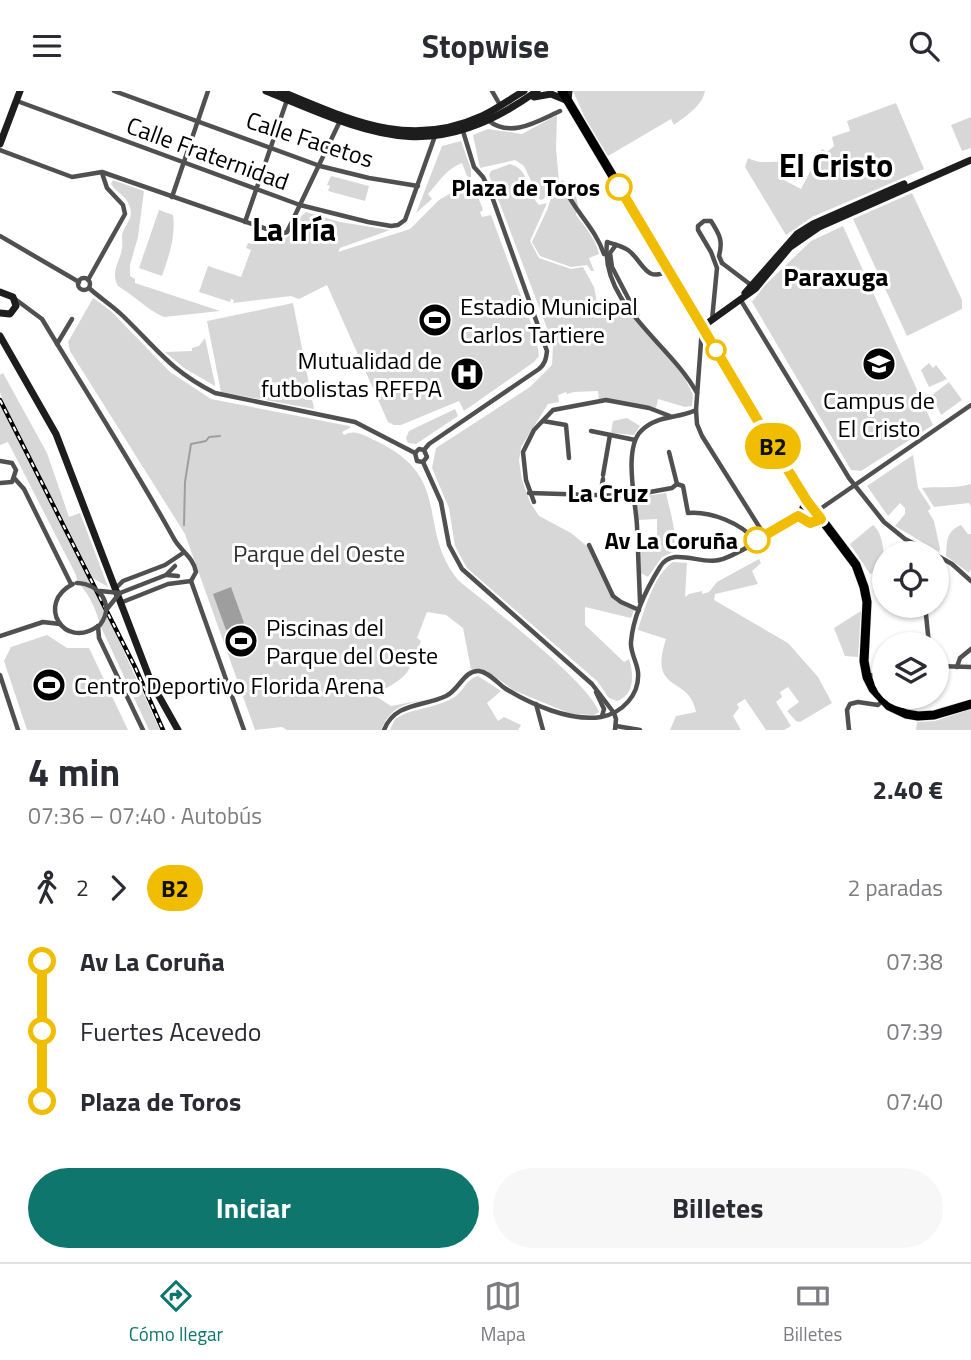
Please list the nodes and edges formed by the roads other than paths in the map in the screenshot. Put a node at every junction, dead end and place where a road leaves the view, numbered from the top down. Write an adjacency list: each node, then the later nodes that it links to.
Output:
1 (20, 91): 15 (main road)
2 (114, 91): 18 (street, Calle Facetos)
3 (208, 91): 18 (street)
4 (266, 91): 13 (main road)
5 (280, 91): 11 (main road)
6 (492, 91): 16 (street)
7 (518, 91): 16 (main road)
8 (524, 91): 16 (main road)
9 (537, 91): 14 (main road)
10 (562, 91): 12 (highway)
11 (295, 94): 21 (main road)
12 (568, 96): 14 (main road); 45 (highway)
13 (287, 100): 20 (main road); 24 (street)
14 (524, 100): 19 (main road)
15 (17, 101): 23 (main road); 27 (street, Calle Fraternidad)
16 (500, 105): 21 (main road)
17 (560, 111): 19 (street)
18 (198, 120): 24 (street, Calle Facetos); 27 (street)
19 (488, 120): 21 (main road)
20 (340, 121): 22 (main road); 28 (street)
21 (461, 127): 22 (main road); 71 (street)
22 (435, 136): 31 (street)
23 (0, 144)
24 (271, 146): 28 (street, Calle Facetos); 32 (street)
25 (0, 150): 29 (street)
26 (971, 157): 48 (main road); 53 (main road)
27 (183, 163): 32 (street, Calle Fraternidad); 33 (street)
28 (320, 166): 31 (street, Calle Facetos); 34 (street)
29 (102, 172): 33 (street); 46 (street)
30 (562, 183): 36 (street)
31 (418, 186): 34 (street, Calle Fraternidad)
32 (256, 189): 34 (street, Calle Fraternidad); 35 (street)
33 (172, 197): 35 (street)
34 (300, 205): 35 (street)
35 (245, 222)
36 (595, 235): 38 (street); 42 (street)
37 (0, 236): 47 (street)
38 (607, 242): 39 (street); 42 (street)
39 (616, 245): 45 (street); 50 (street)
40 (721, 249): 41 (street); 41 (street); 43 (street)
41 (710, 250): 44 (street)
42 (605, 258): 52 (street)
43 (722, 263): 44 (street); 48 (street)
44 (717, 268): 56 (street)
45 (668, 271): 58 (highway)
46 (88, 280): 47 (street); 49 (street)
47 (79, 282): 49 (street)
48 (751, 285): 53 (main road)
49 (89, 288): 73 (street)
50 (625, 292): 52 (street); 57 (street)
51 (5, 295): 54 (main road); 60 (street)
52 (619, 296): 57 (street)
53 (740, 299): 56 (main road); 80 (street)
54 (0, 313)
55 (72, 319): 60 (street)
56 (712, 321): 58 (main road)
57 (643, 325): 62 (street)
58 (702, 327): 61 (street); 86 (highway)
59 (0, 336): 106 (main road)
60 (57, 344): 94 (street)
61 (700, 371): 62 (street); 63 (street)
62 (688, 376): 63 (street)
63 (698, 393): 65 (street)
64 (971, 405): 80 (street)
65 (696, 410): 66 (street); 88 (street)
66 (670, 417): 67 (street); 70 (street)
67 (542, 421): 74 (street); 81 (street)
68 (591, 431): 69 (street)
69 (610, 435): 70 (street); 83 (street)
70 (635, 440): 82 (street)
71 (424, 450): 73 (street); 76 (street)
72 (669, 452): 79 (street)
73 (415, 453): 76 (street)
74 (569, 458)
75 (0, 461): 77 (street)
76 (423, 461): 124 (street)
77 (15, 479): 78 (street); 102 (street)
78 (0, 483)
79 (677, 484): 82 (street); 90 (street)
80 (855, 485): 85 (street); 89 (street)
81 (530, 493): 83 (street); 84 (street)
82 (633, 494): 83 (street); 103 (street)
83 (600, 495)
84 (534, 502)
85 (823, 507): 86 (street); 87 (street)
86 (803, 511): 87 (highway); 87 (highway); 88 (street)
87 (821, 519): 123 (highway)
88 (765, 535): 90 (street)
89 (905, 539): 91 (street); 92 (street)
90 (756, 541): 104 (street)
91 (907, 541)
92 (907, 541)
93 (589, 545): 109 (street)
94 (184, 553): 95 (street); 100 (street)
95 (175, 557): 97 (street); 106 (street)
96 (949, 562): 101 (street)
97 (175, 566): 98 (street); 99 (street)
98 (166, 575): 99 (street); 106 (street)
99 (181, 578): 100 (street); 107 (street)
100 (191, 581): 140 (street)
101 (971, 581)
102 (74, 583): 105 (street, bridge); 108 (street)
103 (639, 583): 104 (street); 109 (street)
104 (649, 589): 109 (street)
105 (99, 590): 106 (street, bridge); 110 (street, bridge)
106 (117, 592): 107 (main road); 110 (street, bridge)
107 (120, 603): 139 (main road)
108 (54, 607): 111 (street); 112 (street)
109 (640, 608): 130 (street)
110 (107, 609): 113 (street, bridge)
111 (43, 622): 112 (street); 115 (street)
112 (60, 624): 114 (street)
113 (99, 625): 114 (street); 116 (street)
114 (86, 632): 116 (street)
115 (0, 636)
116 (99, 638): 138 (street)
117 (971, 649): 119 (street)
118 (949, 667): 119 (street)
119 (957, 667): 120 (street)
120 (971, 667)
121 (0, 674): 137 (street)
122 (872, 676): 123 (street)
123 (867, 677): 125 (highway)
124 (595, 687): 129 (street); 135 (street)
125 (872, 687)
126 (535, 703): 131 (street); 133 (street); 141 (street)
127 (872, 704): 144 (street)
128 (971, 704): 132 (highway)
129 (608, 705): 130 (street); 134 (street)
130 (624, 706): 134 (street); 136 (street)
131 (546, 707): 133 (street); 135 (street)
132 (894, 709)
133 (538, 713): 142 (street)
134 (614, 713): 135 (street); 136 (street)
135 (601, 717): 136 (street)
136 (616, 727): 143 (street)
137 (18, 730)
138 (143, 730)
139 (178, 730)
140 (244, 730)
141 (384, 730)
142 (543, 730)
143 (640, 730)
144 (849, 730)

